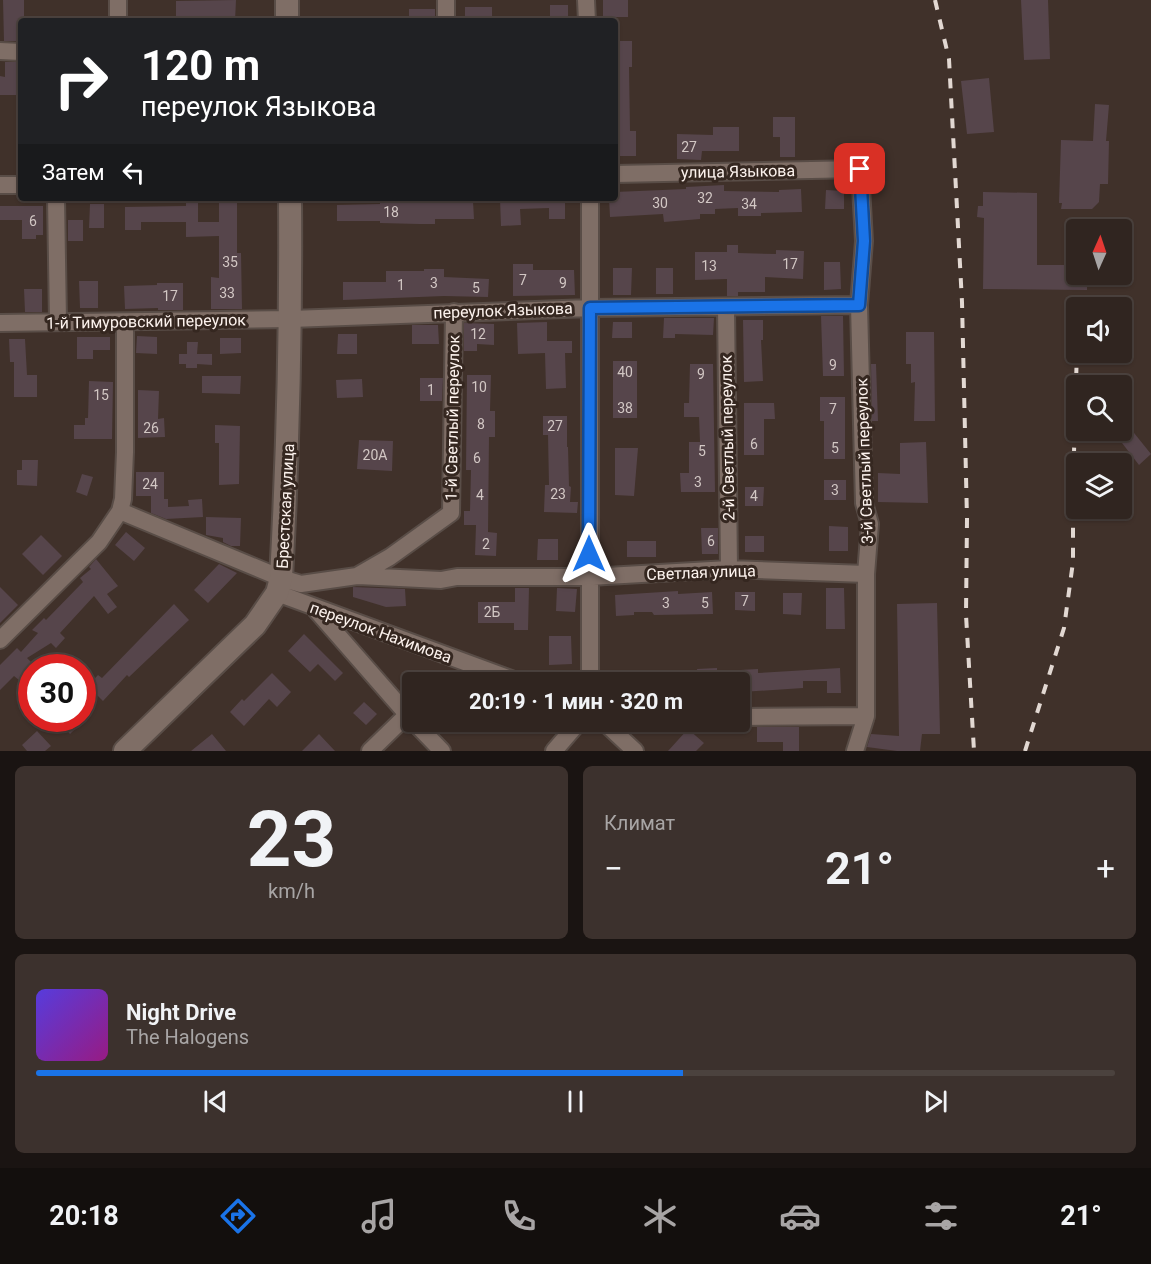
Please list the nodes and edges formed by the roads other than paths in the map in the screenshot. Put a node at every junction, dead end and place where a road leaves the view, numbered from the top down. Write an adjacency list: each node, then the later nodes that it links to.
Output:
1 (118, 0): 5 (street)
2 (287, 0): 6 (street)
3 (446, 0): 7 (street)
4 (586, 0): 8 (street)
5 (118, 18)
6 (287, 18)
7 (446, 18)
8 (587, 18)
9 (0, 51): 10 (street)
10 (18, 52)
11 (860, 169): 12 (street, улица Языкова); 18 (street, 3-й Светлый переулок)
12 (618, 174)
13 (0, 185): 14 (street)
14 (18, 185)
15 (56, 201): 23 (street)
16 (290, 201): 22 (street, Брестская улица)
17 (590, 201): 20 (street)
18 (859, 305): 19 (street, переулок Языкова); 28 (street, 3-й Светлый переулок)
19 (726, 307): 20 (street, переулок Языкова); 27 (street, 2-й Светлый переулок)
20 (590, 308): 21 (street, переулок Языкова); 30 (street)
21 (454, 312): 22 (street, переулок Языкова); 29 (street, 1-й Светлый переулок)
22 (291, 319): 24 (street, 1-й Тимуровский переулок); 31 (street, Брестская улица)
23 (58, 321): 24 (street, 1-й Тимуровский переулок); 25 (street, 1-й Тимуровский переулок)
24 (124, 322): 26 (street)
25 (0, 323)
26 (120, 511): 31 (street); 33 (street)
27 (729, 569): 28 (street, Светлая улица); 30 (street, Светлая улица)
28 (867, 574): 37 (street, 3-й Светлый переулок)
29 (357, 576): 30 (street, Светлая улица); 31 (street, 1-й Светлый переулок)
30 (589, 577): 35 (street)
31 (279, 586): 32 (street, переулок Нахимова); 43 (street)
32 (314, 607): 34 (street, переулок Нахимова); 36 (street)
33 (0, 640)
34 (492, 672)
35 (590, 672)
36 (402, 708)
37 (866, 716): 38 (street); 48 (street, 3-й Светлый переулок)
38 (750, 717)
39 (402, 725): 44 (street)
40 (424, 732): 45 (street)
41 (570, 732): 46 (street)
42 (615, 732): 47 (street)
43 (125, 751)
44 (370, 751)
45 (442, 751)
46 (554, 751)
47 (635, 751)
48 (855, 751)

